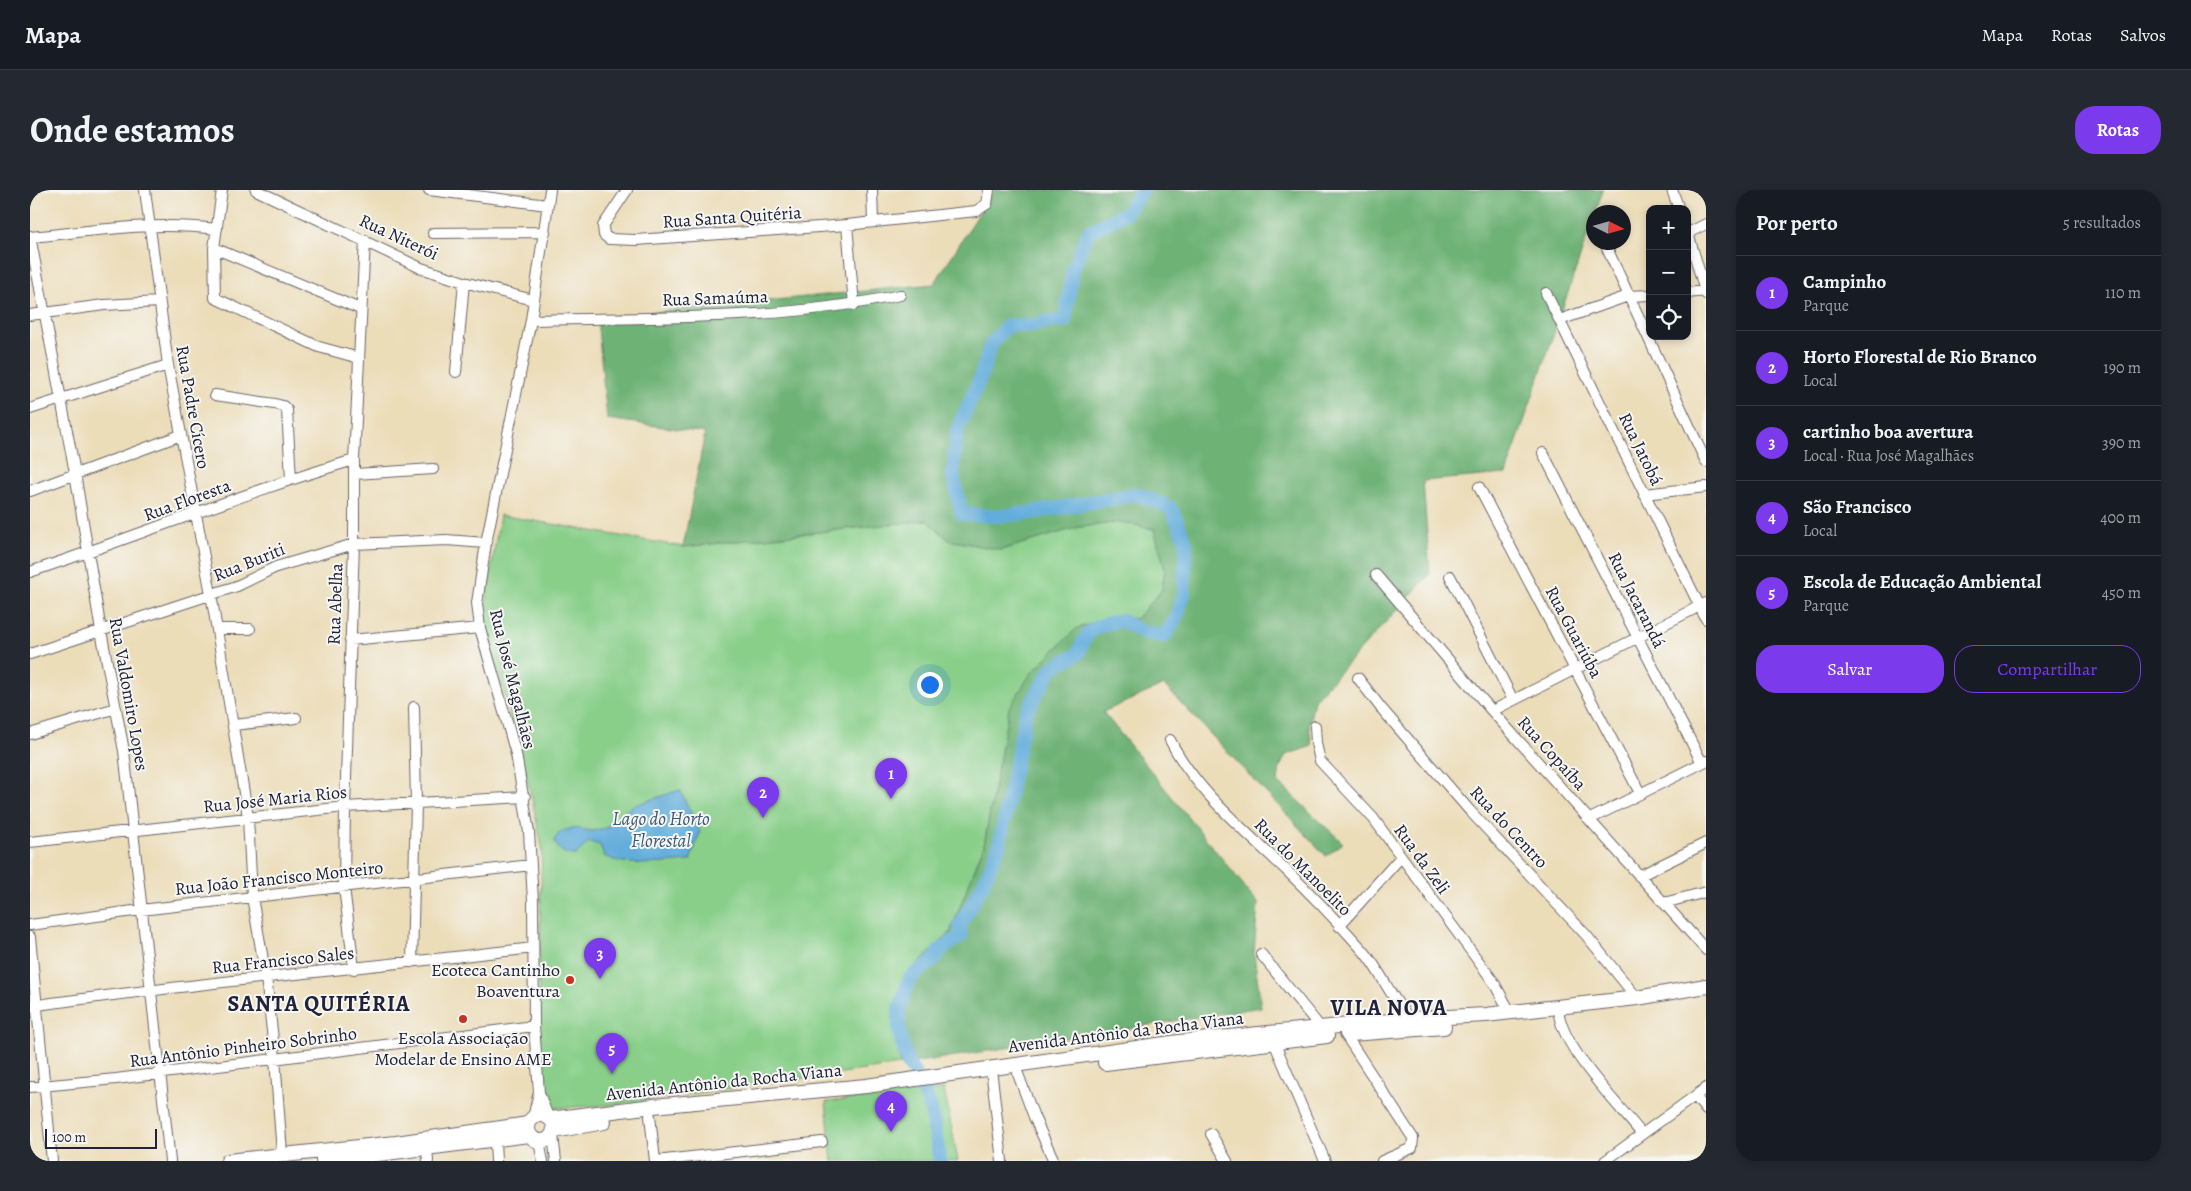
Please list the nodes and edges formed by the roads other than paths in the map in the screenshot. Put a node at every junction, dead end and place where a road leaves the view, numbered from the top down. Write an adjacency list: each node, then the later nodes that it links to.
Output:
1 (145, 190): 14 (street, Rua Padre Cícero)
2 (222, 190): 16 (street)
3 (256, 190): 21 (street, Rua Niterói)
4 (429, 190): 10 (street)
5 (550, 190): 10 (street, Rua José Magalhães)
6 (627, 190): 15 (street, Rua Santa Quitéria)
7 (872, 190): 12 (street)
8 (989, 190): 12 (street, Rua Santa Quitéria)
9 (1672, 190): 11 (street)
10 (547, 205): 19 (street, Rua José Magalhães)
11 (1678, 205)
12 (873, 222): 15 (street, Rua Santa Quitéria)
13 (1706, 224): 17 (street)
14 (150, 225): 16 (street); 20 (street); 33 (street, Rua Padre Cícero)
15 (847, 225): 34 (street)
16 (217, 229): 23 (street)
17 (1691, 230)
18 (433, 232): 19 (street)
19 (545, 232): 32 (street, Rua José Magalhães)
20 (30, 237): 36 (street, Rua Valdomiro Lopes)
21 (365, 240): 25 (street, Rua Niterói); 35 (street, Rua Abelha)
22 (1691, 241): 27 (street)
23 (214, 248): 35 (street); 40 (street)
24 (1608, 250): 31 (street)
25 (464, 282): 32 (street, Rua Niterói); 42 (street)
26 (1691, 292): 27 (street)
27 (1706, 292)
28 (1546, 293): 39 (street, Rua Jatobá)
29 (900, 295): 34 (street, Rua Samaúma)
30 (1646, 295): 31 (street)
31 (1628, 296): 39 (street); 49 (street)
32 (533, 300): 38 (street, Rua José Magalhães)
33 (159, 302): 36 (street); 41 (street, Rua Padre Cícero)
34 (854, 305): 38 (street, Rua Samaúma)
35 (360, 309): 40 (street, Rua Abelha)
36 (44, 313): 37 (street); 44 (street, Rua Valdomiro Lopes)
37 (30, 315)
38 (531, 320): 59 (street, Rua José Magalhães)
39 (1560, 320): 57 (street, Rua Jatobá)
40 (359, 358): 48 (street, Rua Abelha)
41 (168, 365): 44 (street); 46 (street, Rua Padre Cícero)
42 (456, 372)
43 (215, 395): 53 (street)
44 (61, 399): 45 (street); 51 (street, Rua Valdomiro Lopes)
45 (30, 409)
46 (181, 435): 51 (street); 58 (street, Rua Padre Cícero)
47 (1543, 452): 72 (street, Rua Jacarandá)
48 (354, 460): 52 (street, Rua Abelha); 53 (street, Rua Floresta)
49 (1706, 462)
50 (432, 469): 52 (street)
51 (75, 473): 56 (street); 61 (street, Rua Valdomiro Lopes)
52 (355, 474): 60 (street, Rua Abelha)
53 (291, 479): 58 (street, Rua Floresta)
54 (1479, 487): 75 (street, Rua Guariúba)
55 (1706, 487): 57 (street)
56 (30, 491)
57 (1644, 494): 66 (street, Rua Jatobá)
58 (196, 514): 61 (street, Rua Floresta); 65 (street, Rua Padre Cícero)
59 (486, 543): 60 (street, Rua Buriti); 68 (street, Rua José Magalhães)
60 (354, 544): 65 (street, Rua Buriti); 73 (street, Rua Abelha)
61 (87, 553): 62 (street, Rua Floresta); 71 (street, Rua Valdomiro Lopes)
62 (30, 572)
63 (1376, 575): 80 (street, Rua Copaíba)
64 (1450, 576): 77 (street)
65 (211, 594): 69 (street, Rua Padre Cícero); 71 (street, Rua Buriti)
66 (1703, 605): 67 (street, Rua Jatobá); 72 (street)
67 (1706, 619)
68 (480, 628): 73 (street); 88 (street, Rua José Magalhães)
69 (217, 629): 70 (street); 82 (street, Rua Padre Cícero)
70 (250, 629)
71 (101, 631): 74 (street, Rua Buriti); 78 (street, Rua Valdomiro Lopes)
72 (1638, 637): 75 (street); 86 (street, Rua Jacarandá)
73 (350, 640): 90 (street, Rua Abelha)
74 (30, 654)
75 (1575, 669): 77 (street); 87 (street, Rua Guariúba)
76 (1358, 678): 117 (street, Rua do Centro)
77 (1514, 700): 80 (street)
78 (116, 708): 84 (street); 93 (street, Rua Valdomiro Lopes)
79 (414, 708): 89 (street)
80 (1492, 711): 92 (street, Rua Copaíba)
81 (296, 718): 82 (street)
82 (234, 725): 91 (street, Rua Padre Cícero)
83 (1315, 726): 96 (street, Rua da Zeli)
84 (30, 734)
85 (1170, 740): 106 (street, Rua do Manoelito)
86 (1704, 762): 87 (street)
87 (1640, 793): 92 (street)
88 (524, 797): 89 (street, Rua José Maria Rios); 97 (street, Rua José Magalhães)
89 (416, 804): 90 (street, Rua José Maria Rios); 99 (street)
90 (345, 807): 91 (street, Rua José Maria Rios); 100 (street, Rua Abelha)
91 (248, 817): 93 (street, Rua José Maria Rios); 102 (street, Rua Padre Cícero)
92 (1590, 819): 98 (street, Rua Copaíba)
93 (134, 832): 94 (street, Rua José Maria Rios); 104 (street, Rua Valdomiro Lopes)
94 (30, 842)
95 (1706, 843): 98 (street)
96 (1400, 858): 106 (street); 119 (street, Rua da Zeli)
97 (531, 865): 99 (street, Rua João Francisco Monteiro); 108 (street, Rua José Magalhães)
98 (1639, 876): 103 (street, Rua Copaíba)
99 (414, 880): 100 (street, Rua João Francisco Monteiro); 111 (street)
100 (344, 887): 102 (street, Rua João Francisco Monteiro); 112 (street, Rua Abelha)
101 (1706, 892): 103 (street)
102 (252, 897): 104 (street, Rua João Francisco Monteiro); 113 (street, Rua Padre Cícero)
103 (1664, 903): 109 (street, Rua Copaíba)
104 (141, 910): 105 (street, Rua João Francisco Monteiro); 115 (street, Rua Valdomiro Lopes)
105 (30, 925)
106 (1339, 926): 121 (street, Rua do Manoelito)
107 (30, 937): 118 (street)
108 (533, 948): 111 (street, Rua Francisco Sales); 122 (street, Rua José Magalhães)
109 (1706, 950)
110 (1261, 954): 123 (street)
111 (412, 962): 112 (street, Rua Francisco Sales)
112 (354, 969): 113 (street, Rua Francisco Sales)
113 (266, 977): 115 (street, Rua Francisco Sales); 126 (street, Rua Padre Cícero)
114 (1706, 986): 117 (main road, Avenida Antônio da Rocha Viana)
115 (150, 991): 118 (street, Rua Francisco Sales); 127 (street, Rua Valdomiro Lopes)
116 (1706, 995): 120 (main road, Avenida Antônio da Rocha Viana)
117 (1636, 998): 119 (main road, Avenida Antônio da Rocha Viana)
118 (33, 1006): 131 (street)
119 (1510, 1012): 121 (main road, Avenida Antônio da Rocha Viana)
120 (1559, 1016): 124 (main road, Avenida Antônio da Rocha Viana); 141 (street)
121 (1410, 1019): 123 (main road, Avenida Antônio da Rocha Viana)
122 (534, 1026): 126 (street, Rua Antônio Pinheiro Sobrinho); 135 (street, Rua José Magalhães)
123 (1320, 1027): 130 (main road, Avenida Antônio da Rocha Viana)
124 (1345, 1034): 125 (main road, Avenida Antônio da Rocha Viana); 160 (street)
125 (1274, 1042): 128 (main road, Avenida Antônio da Rocha Viana); 159 (street)
126 (275, 1058): 127 (street, Rua Antônio Pinheiro Sobrinho); 145 (street, Rua Padre Cícero)
127 (161, 1073): 131 (street, Rua Antônio Pinheiro Sobrinho); 149 (street, Rua Valdomiro Lopes)
128 (1018, 1074): 129 (main road, Avenida Antônio da Rocha Viana); 157 (street)
129 (992, 1077): 130 (main road, Avenida Antônio da Rocha Viana); 156 (street)
130 (927, 1081): 134 (main road, Avenida Antônio da Rocha Viana)
131 (45, 1086): 132 (street, Rua Antônio Pinheiro Sobrinho); 148 (street)
132 (30, 1087)
133 (1706, 1088): 136 (street)
134 (866, 1089): 138 (main road, Avenida Antônio da Rocha Viana); 139 (main road, Avenida Antônio da Rocha Viana)
135 (538, 1092): 139 (street, Rua José Magalhães); 140 (street, Rua José Magalhães)
136 (1695, 1096): 137 (street); 141 (street)
137 (1706, 1110)
138 (650, 1116): 139 (main road, Avenida Antônio da Rocha Viana); 155 (street)
139 (551, 1126): 140 (main road); 140 (main road); 154 (street, Rua José Magalhães)
140 (532, 1129): 143 (main road); 145 (main road); 153 (street)
141 (1641, 1133): 161 (street)
142 (1211, 1134): 158 (street)
143 (495, 1140): 146 (main road); 152 (street)
144 (822, 1142): 155 (street)
145 (282, 1154): 150 (main road)
146 (427, 1155): 147 (main road)
147 (356, 1159): 151 (main road)
148 (52, 1161)
149 (170, 1161)
150 (228, 1161)
151 (323, 1161)
152 (496, 1161)
153 (543, 1161)
154 (556, 1161)
155 (655, 1161)
156 (1002, 1161)
157 (1054, 1161)
158 (1227, 1161)
159 (1324, 1161)
160 (1382, 1161)
161 (1605, 1161)

